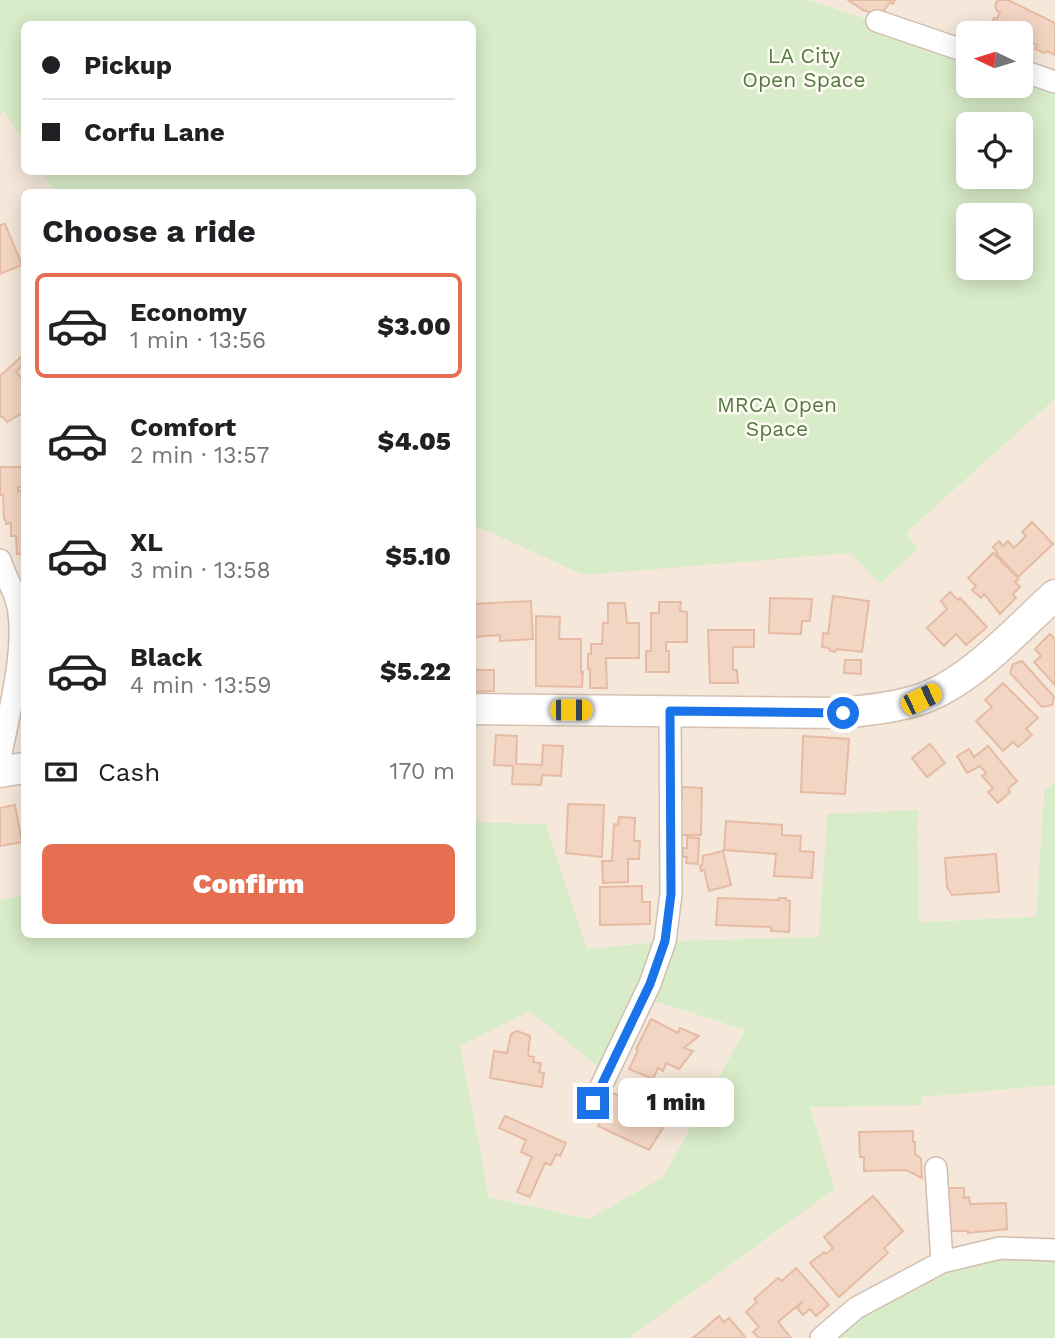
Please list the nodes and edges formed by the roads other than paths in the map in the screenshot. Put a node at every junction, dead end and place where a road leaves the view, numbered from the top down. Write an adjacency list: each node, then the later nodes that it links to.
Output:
1 (877, 21): 2 (street)
2 (956, 48)
3 (1033, 74): 4 (street)
4 (1055, 82)
5 (0, 560): 9 (street)
6 (1055, 595): 8 (main road)
7 (476, 709): 8 (main road)
8 (670, 711): 12 (street)
9 (0, 759)
10 (21, 768): 11 (main road)
11 (0, 772)
12 (593, 1103)
13 (936, 1168): 15 (street)
14 (1055, 1250): 15 (street)
15 (942, 1262): 16 (street)
16 (821, 1338)

